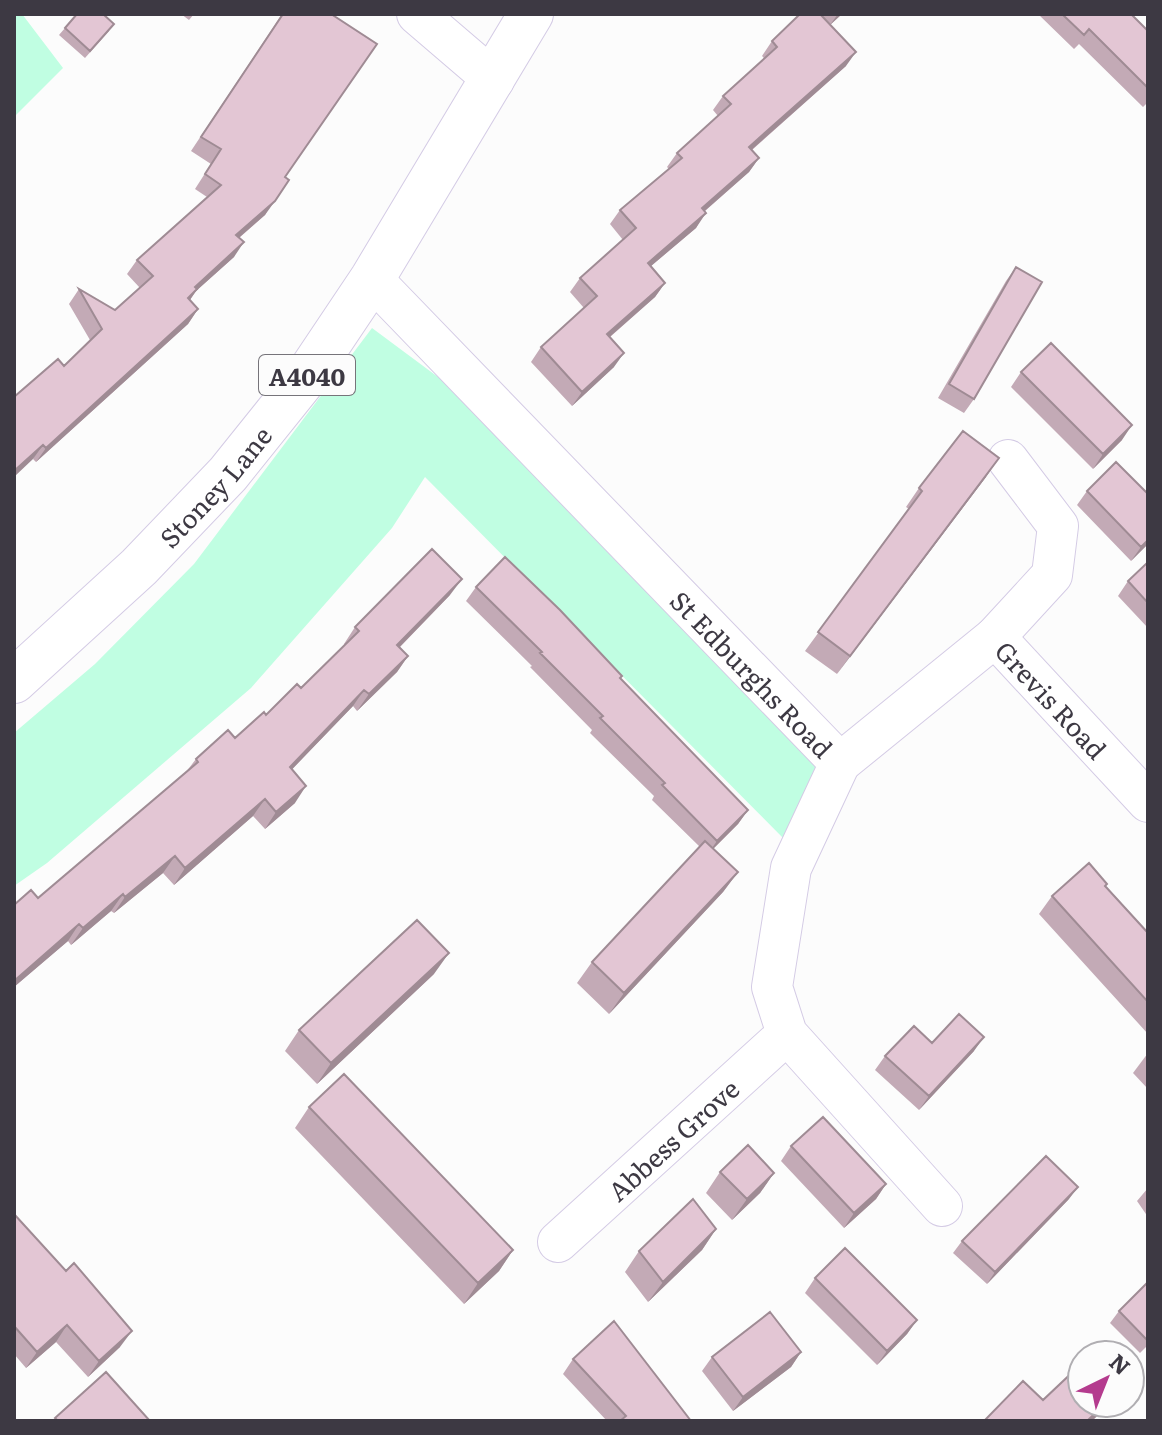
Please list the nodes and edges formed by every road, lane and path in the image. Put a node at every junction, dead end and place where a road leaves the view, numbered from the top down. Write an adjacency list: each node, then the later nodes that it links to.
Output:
1 (417, 14): 3 (street)
2 (531, 14): 3 (main road, Stoney Lane / A4040)
3 (494, 80): 4 (main road, Stoney Lane / A4040)
4 (372, 279): 7 (main road, Stoney Lane / A4040); 8 (street, St Edburghs Road)
5 (1008, 460): 6 (street)
6 (995, 637): 8 (street, Grevis Road); 9 (street, Grevis Road)
7 (14, 681)
8 (840, 763): 10 (street, St Edburghs Road)
9 (1148, 802)
10 (787, 1034): 11 (street, St Edburghs Road); 12 (street, Abbess Grove)
11 (942, 1206)
12 (558, 1242)

